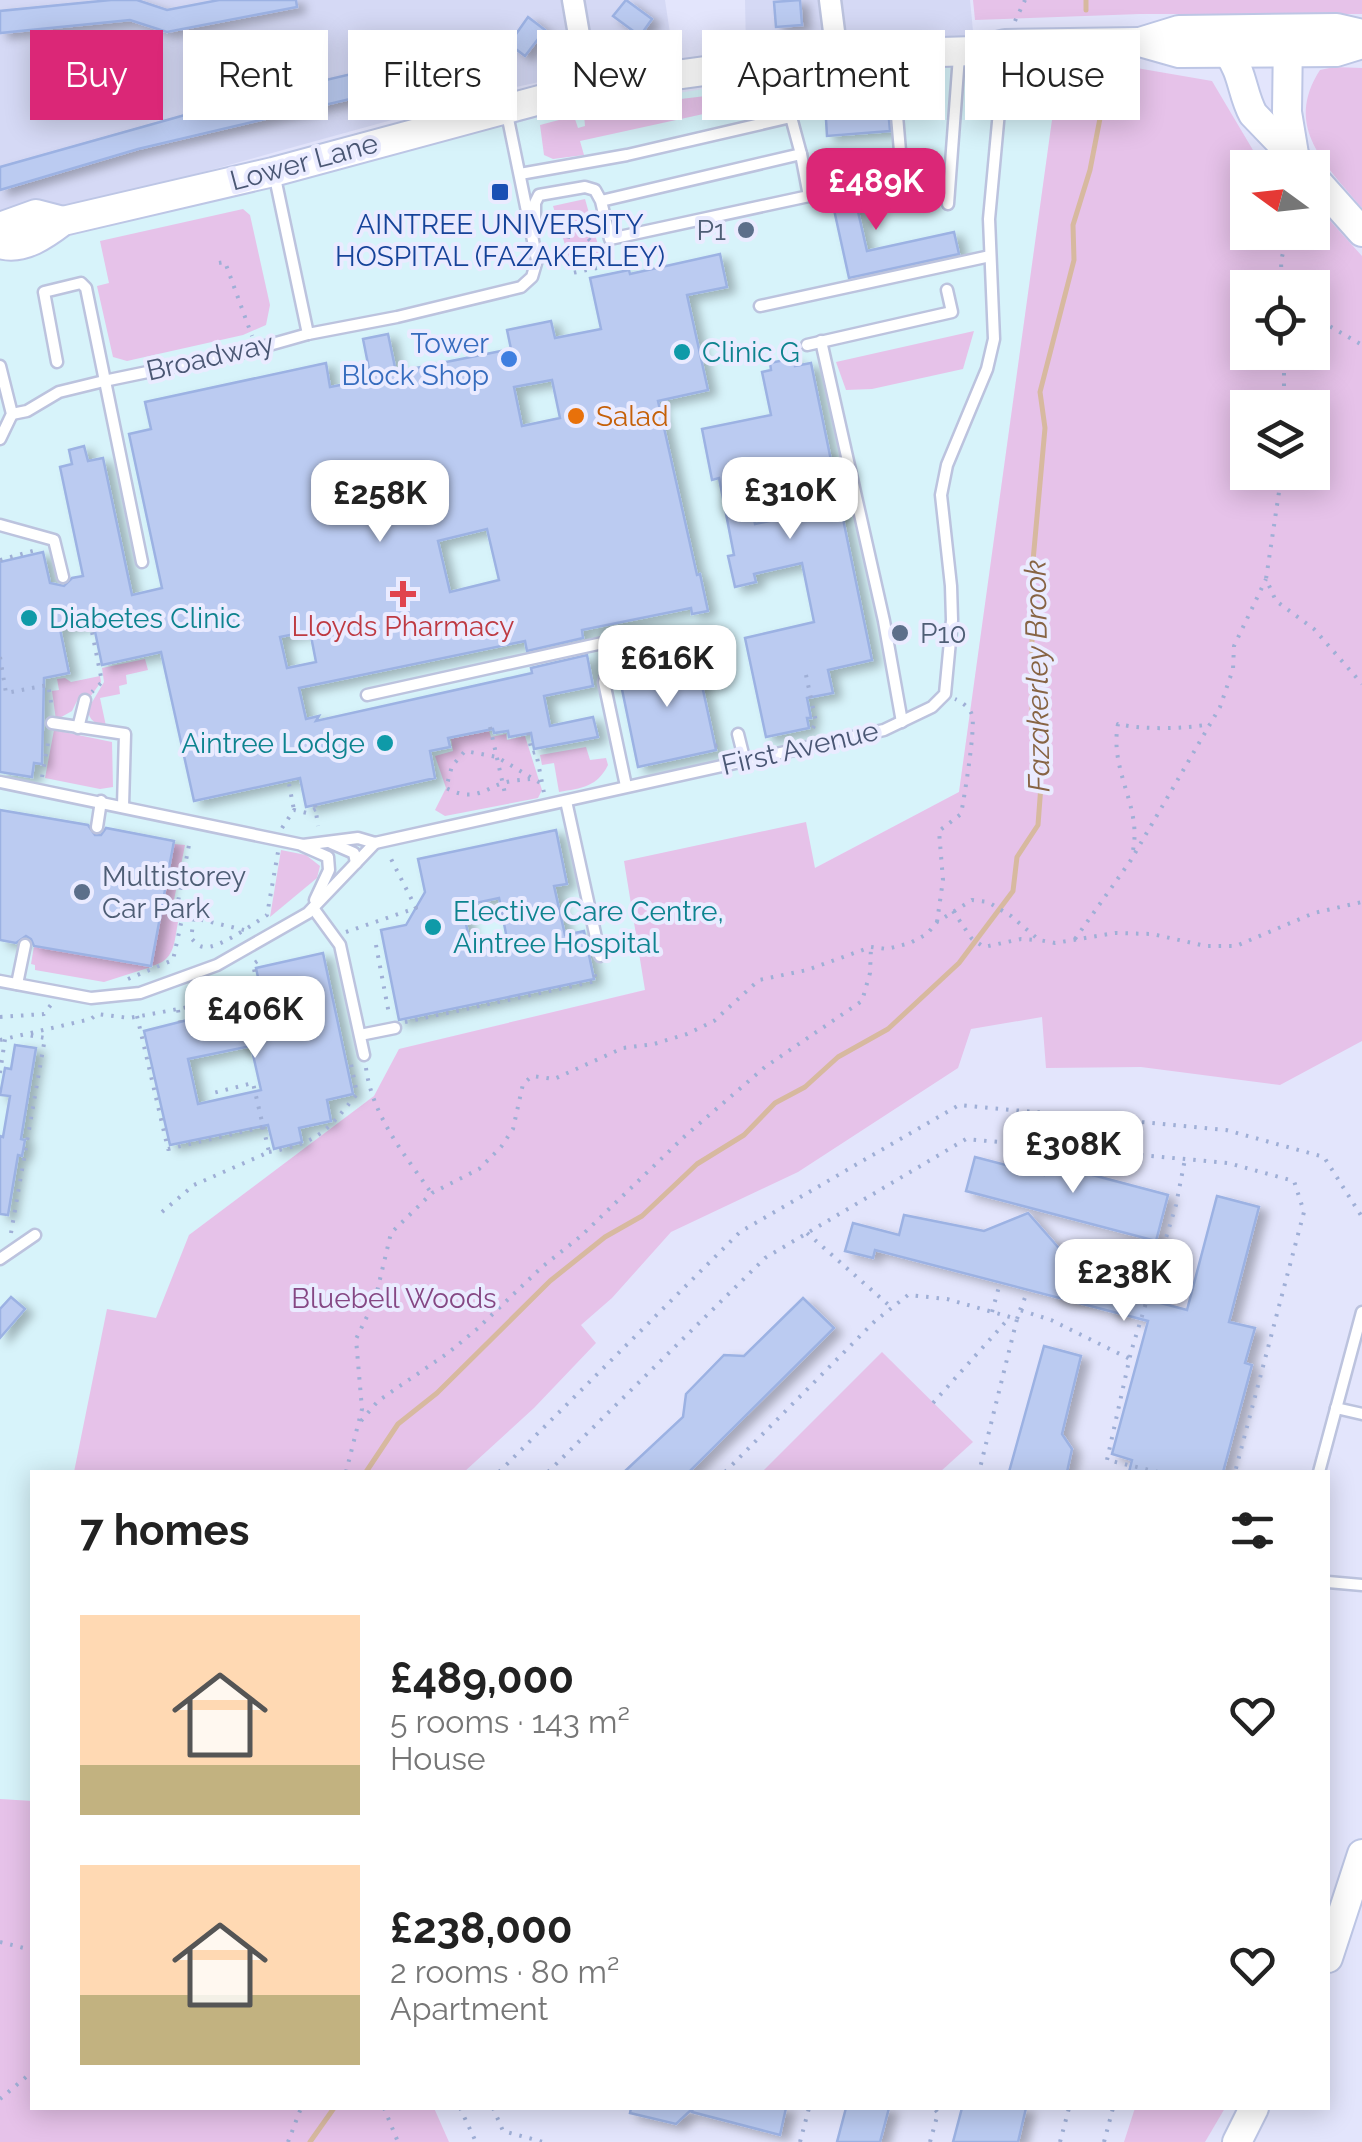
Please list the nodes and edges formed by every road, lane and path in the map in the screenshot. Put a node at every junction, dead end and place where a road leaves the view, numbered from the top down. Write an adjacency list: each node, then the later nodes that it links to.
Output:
1 (573, 0): 3 (street)
2 (830, 0): 4 (street)
3 (578, 30)
4 (834, 30)
5 (1362, 34): 6 (street, Lower Lane)
6 (1276, 41): 7 (street, Lower Lane); 8 (street, Lower Lane); 12 (street, Lower Lane); 17 (street); 19 (street)
7 (1140, 42): 12 (street, Lower Lane)
8 (1362, 44)
9 (945, 50): 10 (street, Lower Lane)
10 (959, 50): 11 (street, Lower Lane); 26 (lane)
11 (965, 50)
12 (1228, 53): 17 (street)
13 (459, 120): 22 (street, Lower Lane)
14 (509, 120): 23 (lane)
15 (898, 120): 21 (lane)
16 (998, 120): 32 (lane)
17 (1268, 128): 18 (street)
18 (1289, 150)
19 (1297, 150)
20 (800, 154): 23 (lane); 25 (lane); 25 (lane)
21 (901, 163)
22 (273, 172): 27 (street, Lower Lane); 39 (lane, Broadway)
23 (520, 174): 30 (lane)
24 (1330, 196): 29 (street)
25 (600, 200): 30 (lane)
26 (948, 204)
27 (63, 221): 28 (street, Lower Lane); 31 (street, Lower Lane)
28 (0, 227)
29 (1362, 232)
30 (534, 242): 39 (lane)
31 (0, 244)
32 (990, 256): 37 (lane); 60 (lane)
33 (564, 259): 35 (path)
34 (219, 263): 43 (path)
35 (566, 274)
36 (947, 290): 40 (lane)
37 (760, 306)
38 (1330, 326): 42 (path)
39 (308, 334): 43 (lane, Broadway)
40 (821, 341): 41 (lane); 63 (lane)
41 (807, 344)
42 (1362, 345)
43 (256, 348): 46 (lane, Broadway)
44 (57, 362): 46 (lane)
45 (0, 366): 47 (lane)
46 (104, 381): 47 (lane, Broadway); 53 (lane)
47 (12, 414): 48 (lane)
48 (0, 439)
49 (1279, 490): 55 (path)
50 (0, 525): 51 (lane)
51 (56, 546): 52 (path); 54 (lane)
52 (0, 560)
53 (142, 562)
54 (63, 576)
55 (1266, 579): 59 (path); 65 (path)
56 (90, 622): 62 (path)
57 (0, 657): 64 (path)
58 (806, 675): 70 (path)
59 (1362, 684)
60 (945, 694): 63 (lane, First Avenue); 98 (path)
61 (367, 696): 79 (lane)
62 (85, 700): 66 (lane)
63 (902, 722): 72 (lane, First Avenue)
64 (52, 723): 66 (lane); 75 (path)
65 (1210, 724): 93 (path); 93 (path)
66 (78, 728): 84 (lane)
67 (490, 728): 71 (path)
68 (528, 733): 78 (path)
69 (738, 734): 72 (lane)
70 (809, 734)
71 (497, 757): 73 (path); 76 (path); 76 (path)
72 (744, 762): 79 (lane, First Avenue)
73 (530, 778): 76 (path); 78 (path)
74 (0, 782): 81 (lane, First Avenue)
75 (41, 782)
76 (502, 783): 83 (path)
77 (290, 784): 85 (path)
78 (542, 784): 80 (path)
79 (626, 786): 82 (lane, First Avenue)
80 (544, 794)
81 (101, 801): 84 (lane, First Avenue); 87 (lane)
82 (566, 801): 92 (lane, First Avenue); 106 (lane)
83 (507, 803)
84 (123, 806): 88 (lane, First Avenue)
85 (294, 810): 86 (path); 88 (path)
86 (318, 826)
87 (97, 827)
88 (280, 841): 91 (lane, First Avenue); 99 (path)
89 (330, 842): 91 (lane, First Avenue); 92 (lane, First Avenue); 94 (lane)
90 (189, 845): 108 (path)
91 (302, 845): 96 (lane)
92 (380, 846): 94 (lane); 100 (path)
93 (1131, 860): 101 (path)
94 (356, 863): 96 (lane)
95 (1362, 902): 101 (path)
96 (310, 911): 112 (lane); 120 (lane)
97 (953, 911): 98 (path); 102 (path); 102 (path)
98 (937, 922): 105 (path)
99 (244, 930): 99 (path)
100 (344, 934)
101 (1076, 939): 102 (path)
102 (1040, 940)
103 (25, 944): 110 (lane)
104 (376, 945): 106 (path)
105 (870, 947): 128 (path); 145 (path)
106 (596, 959)
107 (260, 960): 111 (path)
108 (126, 980)
109 (0, 981): 110 (lane)
110 (17, 984): 112 (lane)
111 (254, 991): 113 (path); 114 (path)
112 (55, 992): 116 (path)
113 (255, 1003)
114 (178, 1010): 115 (path); 117 (path)
115 (137, 1016): 119 (path); 125 (path)
116 (0, 1017)
117 (180, 1022)
118 (395, 1028): 120 (lane)
119 (22, 1034): 121 (path); 133 (path)
120 (360, 1035): 122 (lane)
121 (3, 1040): 123 (path)
122 (364, 1055): 126 (path); 128 (path)
123 (0, 1074)
124 (208, 1094): 125 (path)
125 (263, 1127): 126 (path)
126 (269, 1152): 129 (path)
127 (1185, 1160): 131 (path); 141 (path); 152 (path)
128 (432, 1193): 145 (path)
129 (162, 1212)
130 (1362, 1217): 147 (path)
131 (807, 1233): 136 (path); 148 (path)
132 (35, 1234): 133 (lane)
133 (4, 1257)
134 (1000, 1283): 138 (path)
135 (1028, 1290): 137 (path)
136 (892, 1308): 138 (path); 149 (path)
137 (1020, 1310): 140 (path); 141 (path)
138 (992, 1312): 140 (path)
139 (1362, 1312): 143 (lane)
140 (1014, 1318): 142 (path); 150 (path)
141 (1130, 1359): 151 (path)
142 (933, 1403)
143 (1336, 1408): 144 (lane); 153 (lane)
144 (1362, 1414)
145 (360, 1423): 146 (path)
146 (347, 1470)
147 (501, 1470)
148 (552, 1470)
149 (727, 1470)
150 (978, 1470)
151 (1150, 1470)
152 (1236, 1470)
153 (1320, 1470)
154 (1330, 1577): 155 (lane)
155 (1362, 1585)
156 (1362, 1854): 159 (street)
157 (0, 1942): 158 (path)
158 (30, 1950)
159 (1330, 1952)
160 (30, 2074): 161 (path)
161 (0, 2099)
162 (300, 2110): 171 (path)
163 (385, 2110): 172 (path)
164 (461, 2110): 173 (path)
165 (494, 2110): 174 (path)
166 (808, 2110): 175 (path)
167 (936, 2110): 176 (path)
168 (1068, 2110): 177 (path)
169 (1113, 2110): 178 (path)
170 (1253, 2110): 179 (street)
171 (288, 2142)
172 (398, 2142)
173 (476, 2142)
174 (543, 2142)
175 (800, 2142)
176 (930, 2142)
177 (1060, 2142)
178 (1104, 2142)
179 (1237, 2142)

